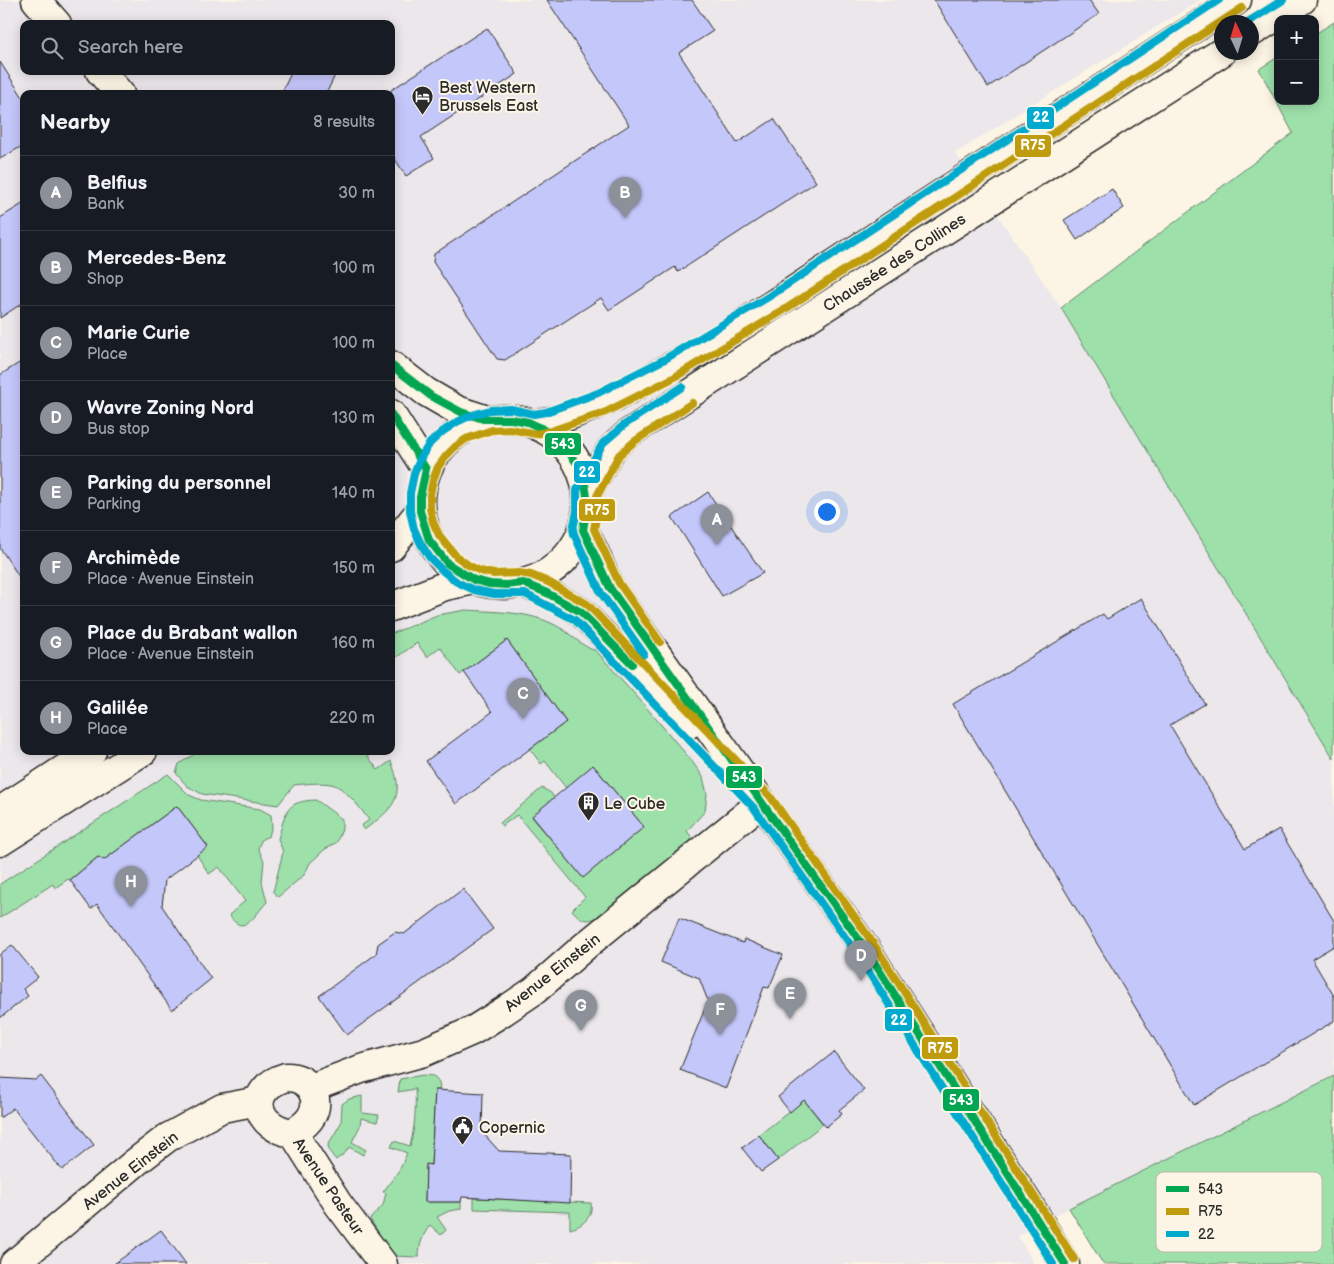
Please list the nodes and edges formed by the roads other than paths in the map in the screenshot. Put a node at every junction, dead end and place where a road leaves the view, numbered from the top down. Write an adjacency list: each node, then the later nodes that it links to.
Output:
1 (36, 0): 4 (main road)
2 (1237, 0): 12 (main road, Chaussée des Collines)
3 (1302, 0): 5 (main road)
4 (54, 20)
5 (1259, 28)
6 (1214, 57): 14 (main road, Chaussée des Collines)
7 (103, 75): 8 (main road)
8 (117, 90)
9 (395, 368): 11 (main road)
10 (395, 420): 13 (main road)
11 (487, 420): 12 (main road); 13 (main road)
12 (536, 424): 14 (main road)
13 (426, 469): 15 (main road)
14 (587, 492): 16 (main road)
15 (420, 510): 17 (main road); 18 (main road)
16 (583, 530): 19 (main road); 23 (main road)
17 (395, 542)
18 (474, 580): 19 (main road); 20 (main road)
19 (523, 583): 23 (main road)
20 (395, 605)
21 (86, 755): 24 (main road)
22 (137, 755): 25 (main road)
23 (762, 802): 26 (main road, Avenue Einstein); 31 (main road)
24 (0, 811)
25 (0, 842)
26 (311, 1088): 27 (main road); 28 (main road)
27 (259, 1101): 28 (main road); 29 (main road, Avenue Einstein)
28 (293, 1133): 30 (main road, Avenue Pasteur)
29 (14, 1264)
30 (383, 1264)
31 (1065, 1264)

